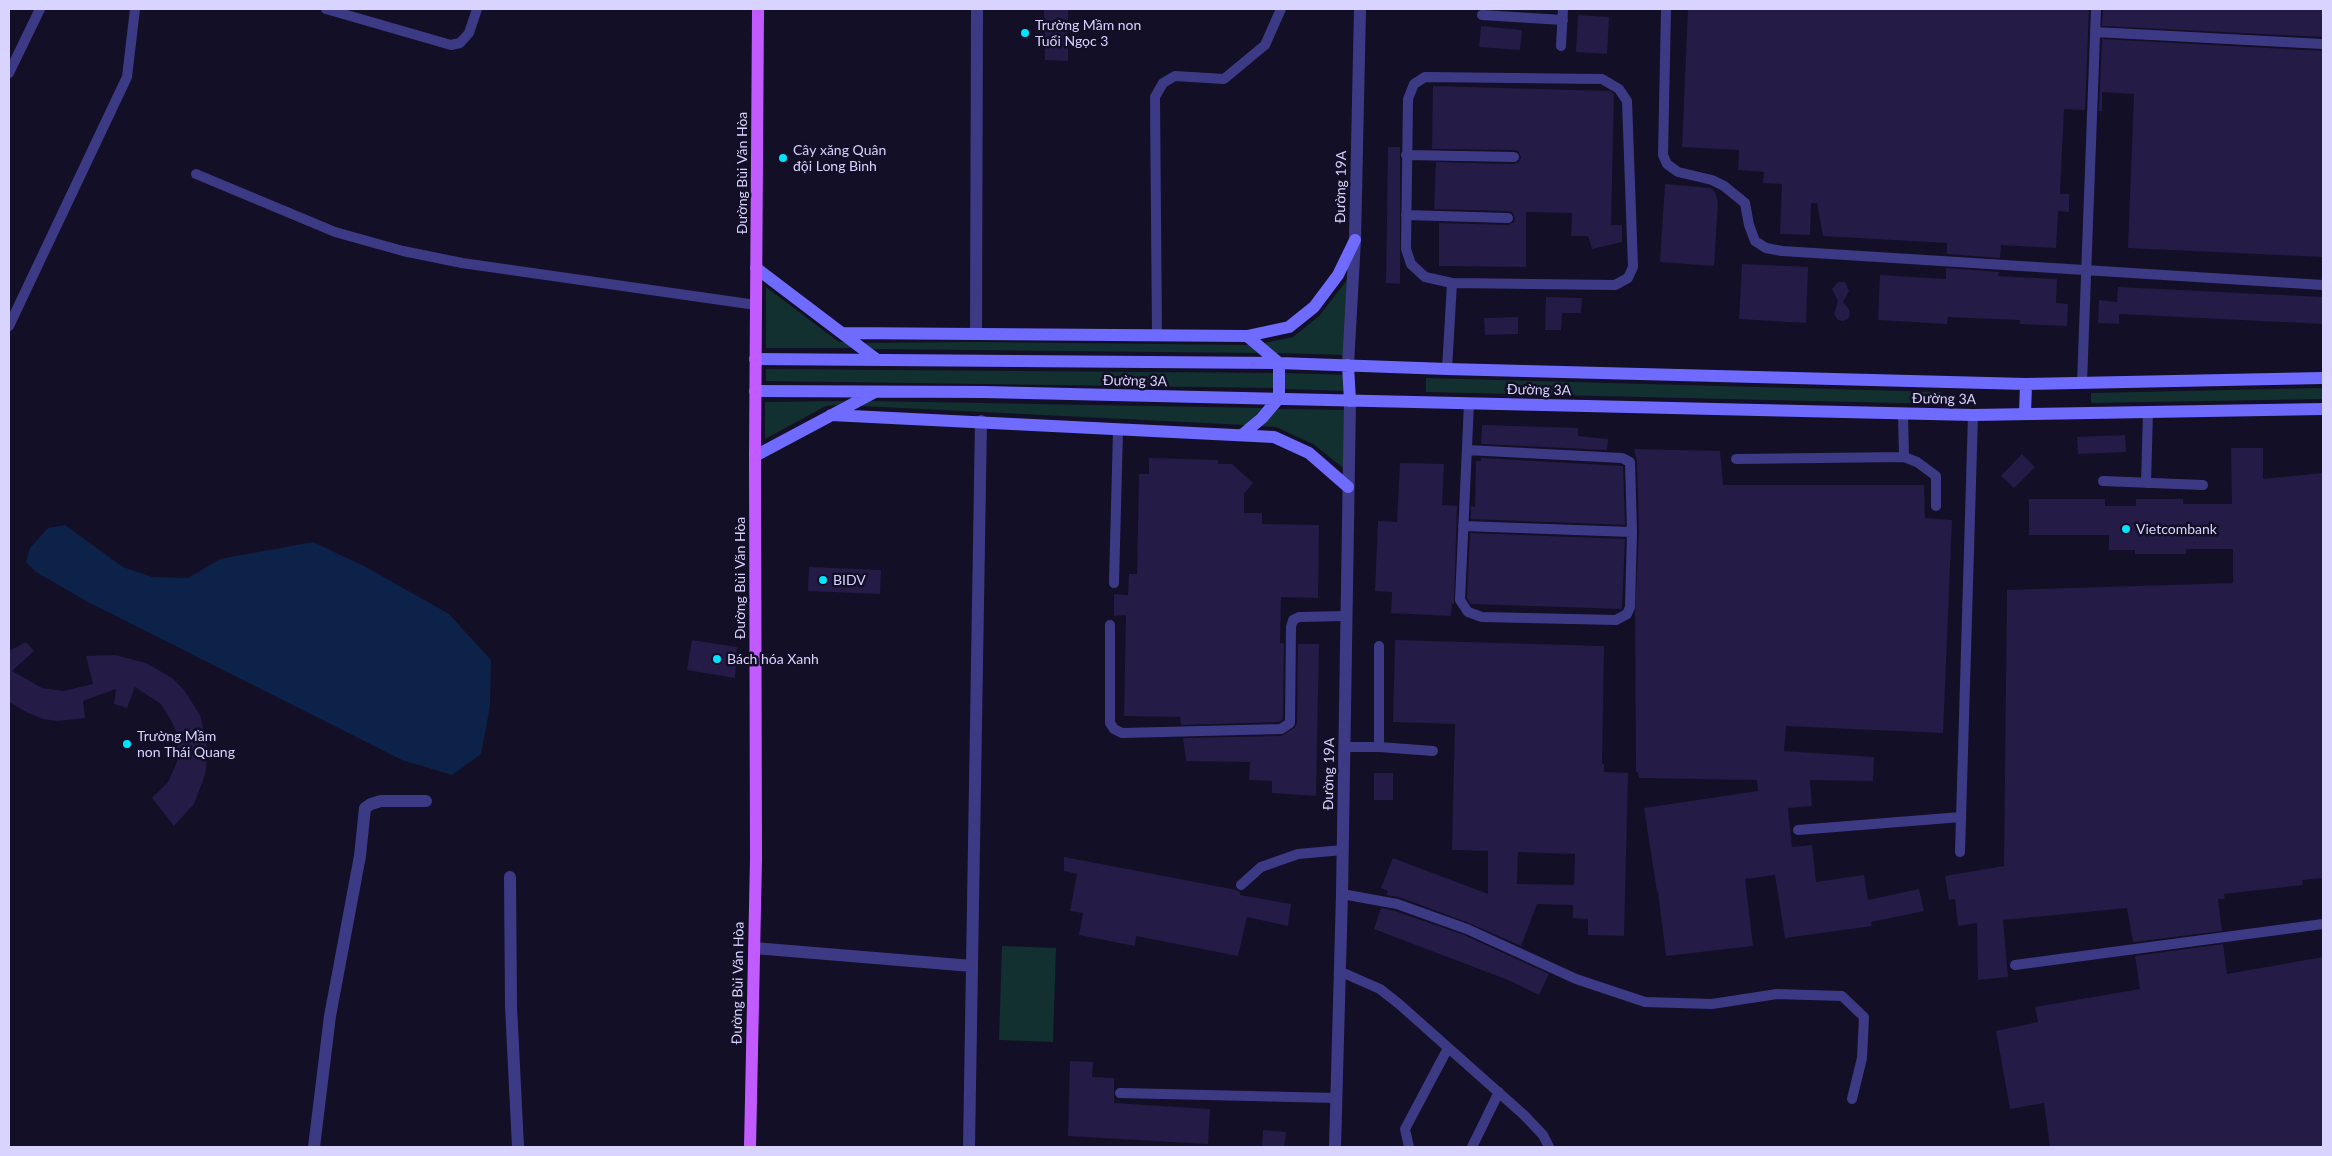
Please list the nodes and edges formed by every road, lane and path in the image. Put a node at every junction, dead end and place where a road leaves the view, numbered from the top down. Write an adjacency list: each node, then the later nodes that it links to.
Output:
1 (40, 9): 17 (lane)
2 (135, 9): 30 (lane)
3 (326, 9): 4 (lane)
4 (478, 9)
5 (758, 9): 25 (main road, Đường Bùi Văn Hòa)
6 (977, 9): 32 (street)
7 (1281, 9): 33 (lane)
8 (1360, 9): 24 (street, Đường 19A)
9 (1563, 9): 13 (lane)
10 (1666, 9): 26 (lane)
11 (2096, 9): 14 (lane)
12 (1482, 15): 13 (lane)
13 (1563, 20): 16 (lane)
14 (2095, 32): 15 (lane); 26 (lane)
15 (2323, 44)
16 (1562, 46)
17 (12, 61): 18 (lane)
18 (9, 73)
19 (1406, 156): 20 (lane); 22 (lane); 27 (lane)
20 (1514, 157)
21 (196, 174): 29 (lane)
22 (1406, 215): 23 (lane); 27 (lane)
23 (1508, 218)
24 (1355, 240): 34 (street); 38 (street, Đường 19A)
25 (756, 268): 29 (main road, Đường Bùi Văn Hòa); 31 (street)
26 (2085, 272): 28 (lane); 41 (lane)
27 (1452, 283): 39 (lane)
28 (2323, 285)
29 (756, 305): 35 (main road, Đường Bùi Văn Hòa)
30 (9, 326)
31 (843, 332): 32 (street); 36 (street)
32 (976, 332): 33 (street)
33 (1157, 336): 34 (street)
34 (1247, 336): 37 (street)
35 (755, 359): 36 (street, Đường 3A); 43 (main road, Đường Bùi Văn Hòa)
36 (876, 359): 37 (street, Đường 3A)
37 (1279, 363): 38 (street, Đường 3A); 45 (street)
38 (1348, 365): 39 (street, Đường 3A); 46 (street)
39 (1447, 369): 42 (street, Đường 3A)
40 (2323, 378): 41 (street, Đường 3A)
41 (2082, 383): 42 (street, Đường 3A)
42 (2026, 384): 51 (street)
43 (755, 391): 44 (street, Đường 3A); 58 (main road, Đường Bùi Văn Hòa)
44 (877, 391): 45 (street, Đường 3A); 52 (street)
45 (1279, 398): 46 (street, Đường 3A); 56 (street)
46 (1350, 401): 47 (street, Đường 3A); 64 (street, Đường 19A)
47 (1469, 404): 50 (street, Đường 3A); 57 (lane)
48 (2323, 409): 49 (street, Đường 3A)
49 (2148, 412): 51 (street, Đường 3A); 62 (lane)
50 (1903, 413): 53 (street, Đường 3A); 59 (lane)
51 (2025, 414): 53 (street, Đường 3A)
52 (831, 415): 54 (street); 58 (street)
53 (1973, 415): 76 (lane)
54 (981, 421): 55 (street); 86 (street)
55 (1118, 430): 56 (street); 68 (lane)
56 (1242, 434): 64 (street)
57 (1467, 450): 66 (lane); 67 (lane)
58 (755, 456): 84 (main road, Đường Bùi Văn Hòa)
59 (1904, 457): 60 (lane); 65 (lane)
60 (1736, 459)
61 (2103, 480): 62 (lane)
62 (2146, 483): 63 (lane)
63 (2203, 485)
64 (1348, 487): 69 (street, Đường 19A)
65 (1936, 506)
66 (1463, 526): 67 (lane); 67 (lane)
67 (1632, 532)
68 (1114, 583)
69 (1346, 616): 70 (lane); 72 (street, Đường 19A)
70 (1110, 625)
71 (1379, 646): 73 (lane)
72 (1344, 747): 73 (lane); 78 (street, Đường 19A)
73 (1379, 747): 74 (lane)
74 (1432, 750)
75 (426, 802): 93 (street)
76 (1961, 817): 77 (lane); 79 (lane)
77 (1798, 830)
78 (1342, 850): 81 (lane); 82 (street, Đường 19A)
79 (1960, 852)
80 (510, 877): 94 (street)
81 (1241, 885)
82 (1342, 894): 87 (street, Đường 19A); 92 (lane)
83 (2323, 924): 85 (lane)
84 (754, 948): 86 (street); 95 (main road, Đường Bùi Văn Hòa)
85 (2015, 965)
86 (972, 966): 96 (street)
87 (1339, 971): 88 (lane); 91 (street, Đường 19A)
88 (1448, 1048): 90 (lane); 98 (lane)
89 (1120, 1092): 91 (lane)
90 (1498, 1092): 99 (lane); 100 (lane)
91 (1336, 1098): 97 (street, Đường 19A)
92 (1852, 1099)
93 (314, 1147)
94 (518, 1147)
95 (750, 1147)
96 (969, 1147)
97 (1335, 1147)
98 (1409, 1147)
99 (1472, 1147)
100 (1549, 1147)

